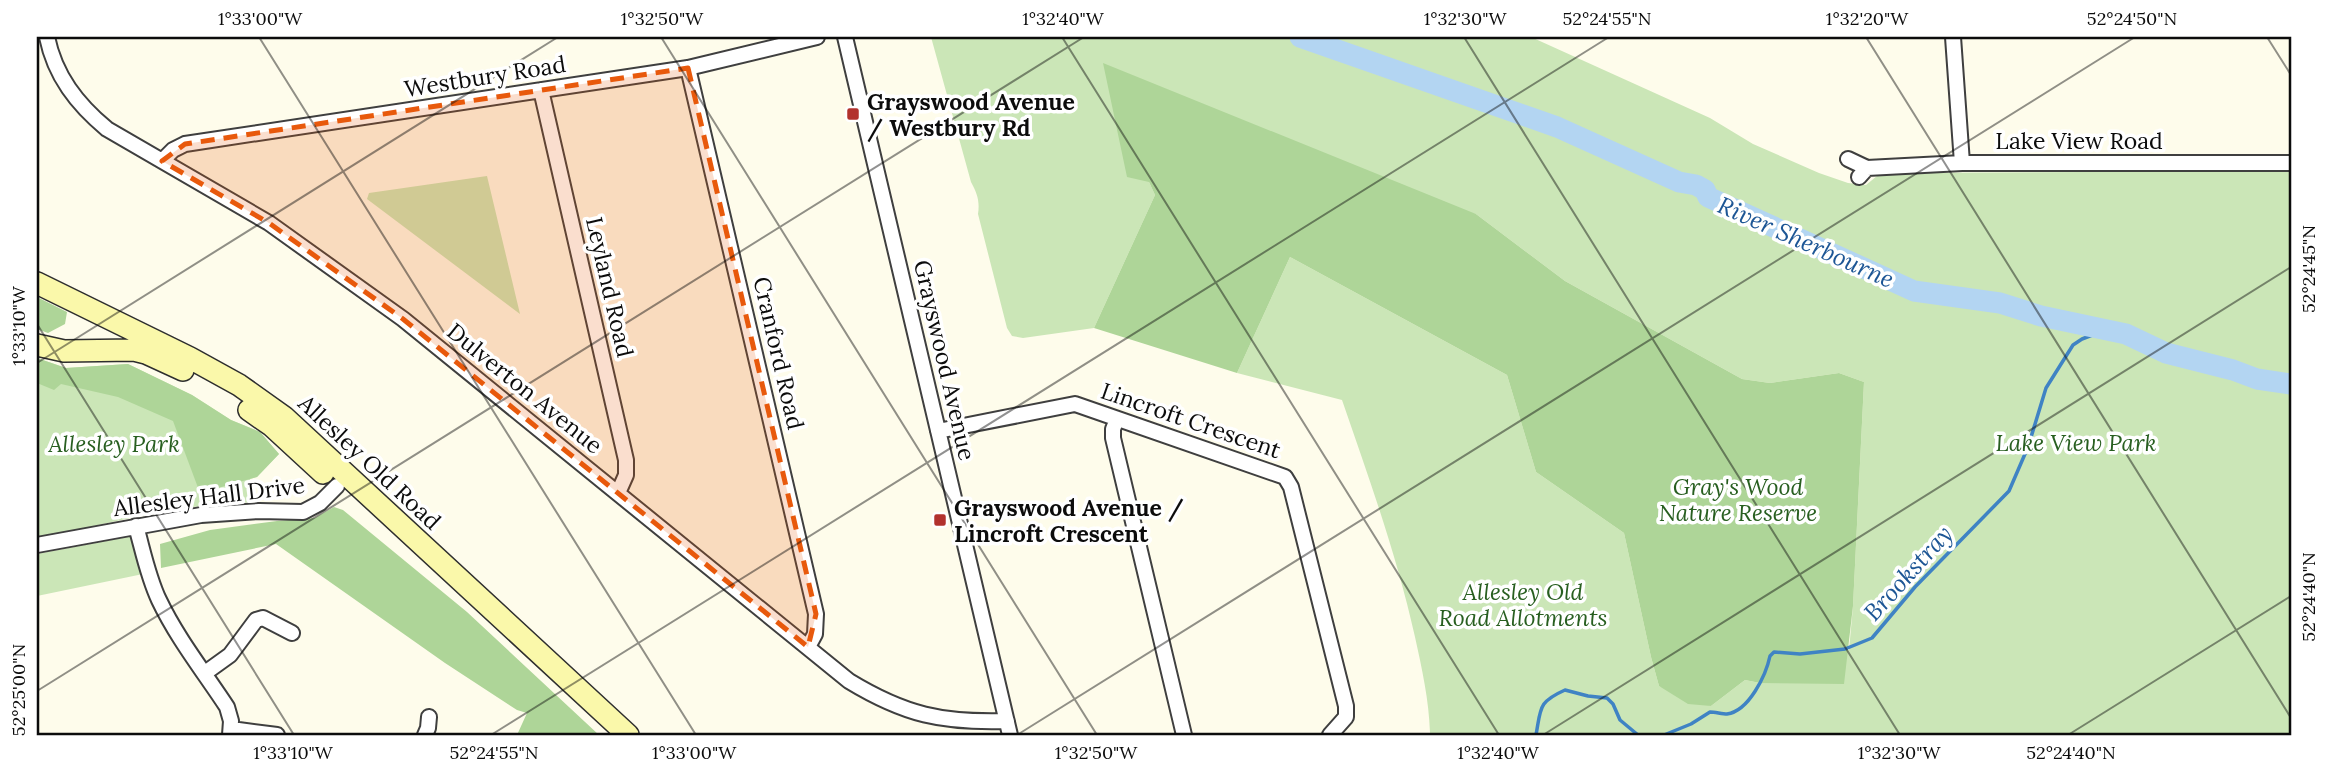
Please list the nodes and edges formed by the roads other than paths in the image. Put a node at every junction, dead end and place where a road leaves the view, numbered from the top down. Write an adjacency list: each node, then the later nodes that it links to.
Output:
1 (47, 37): 8 (street, Dulverton Avenue)
2 (817, 37): 5 (street, Westbury Road)
3 (845, 37): 16 (street, Grayswood Avenue)
4 (1954, 37): 9 (street)
5 (688, 68): 6 (street, Westbury Road); 22 (street, Cranford Road)
6 (541, 90): 8 (street, Westbury Road); 18 (street, Leyland Road)
7 (1848, 159): 9 (street, Lake View Road)
8 (163, 161): 18 (street, Dulverton Avenue)
9 (1962, 163): 10 (street, Lake View Road)
10 (2291, 163)
11 (37, 283): 12 (main road, Allesley Old Road)
12 (97, 312): 14 (main road); 23 (main road, Allesley Old Road)
13 (37, 345): 14 (main road, Allesley Old Road)
14 (88, 350): 17 (main road, Allesley Old Road)
15 (1117, 419): 16 (street, Lincroft Crescent); 32 (street); 33 (street, Lincroft Crescent)
16 (938, 431): 26 (street, Grayswood Avenue)
17 (337, 486): 19 (street, Allesley Hall Drive); 23 (main road, Allesley Old Road)
18 (618, 493): 22 (street, Dulverton Avenue)
19 (136, 526): 20 (street, Allesley Hall Drive); 24 (street)
20 (37, 545)
21 (292, 634): 24 (street)
22 (808, 647): 26 (street, Dulverton Avenue)
23 (539, 663): 30 (main road, Allesley Old Road); 31 (main road, Allesley Old Road)
24 (205, 673): 27 (street)
25 (429, 717): 29 (street)
26 (1009, 728)
27 (231, 732): 28 (street)
28 (277, 735)
29 (425, 735)
30 (608, 735)
31 (628, 735)
32 (1184, 735)
33 (1330, 735)

